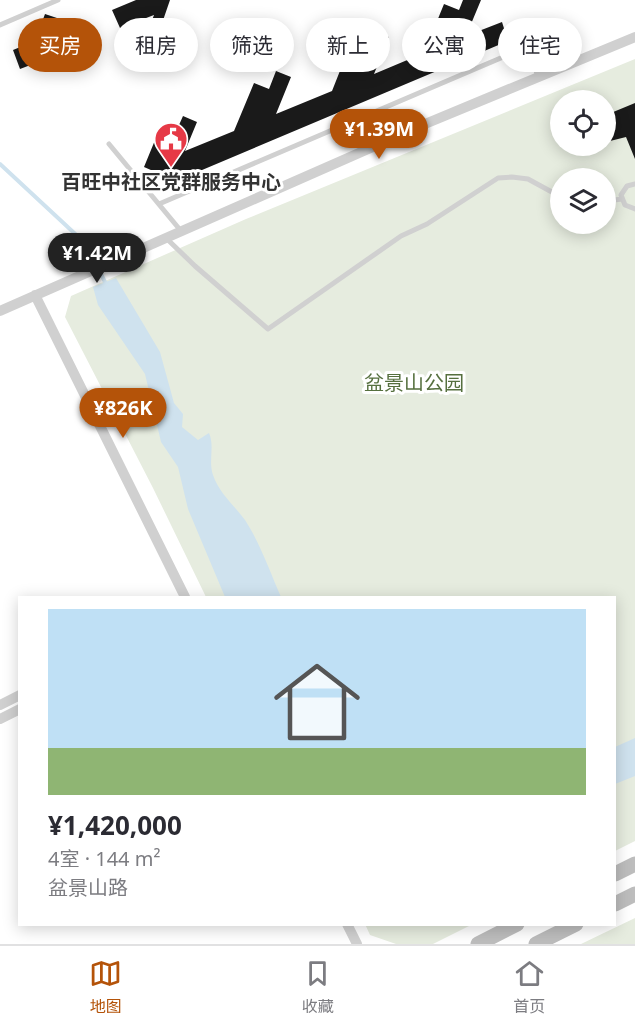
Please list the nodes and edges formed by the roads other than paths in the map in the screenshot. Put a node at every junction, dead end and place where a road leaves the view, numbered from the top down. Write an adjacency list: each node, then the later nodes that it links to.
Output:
1 (58, 0): 2 (lane)
2 (0, 25)
3 (635, 37): 4 (street)
4 (538, 77): 10 (lane); 12 (street)
5 (109, 144): 10 (lane)
6 (635, 184): 8 (lane)
7 (550, 191): 13 (lane)
8 (622, 199): 9 (lane); 11 (lane)
9 (616, 200)
10 (159, 204): 12 (lane)
11 (635, 209)
12 (181, 231): 13 (street)
13 (166, 238): 14 (street)
14 (35, 295): 15 (street); 16 (street)
15 (0, 311)
16 (185, 596)
17 (18, 696): 18 (street)
18 (0, 705)
19 (18, 710): 20 (street)
20 (0, 719)
21 (635, 864): 22 (main road)
22 (616, 874)
23 (635, 894): 24 (main road)
24 (616, 904)
25 (348, 926): 28 (street)
26 (513, 926): 29 (main road)
27 (572, 926): 30 (main road)
28 (357, 944)
29 (478, 944)
30 (536, 944)

